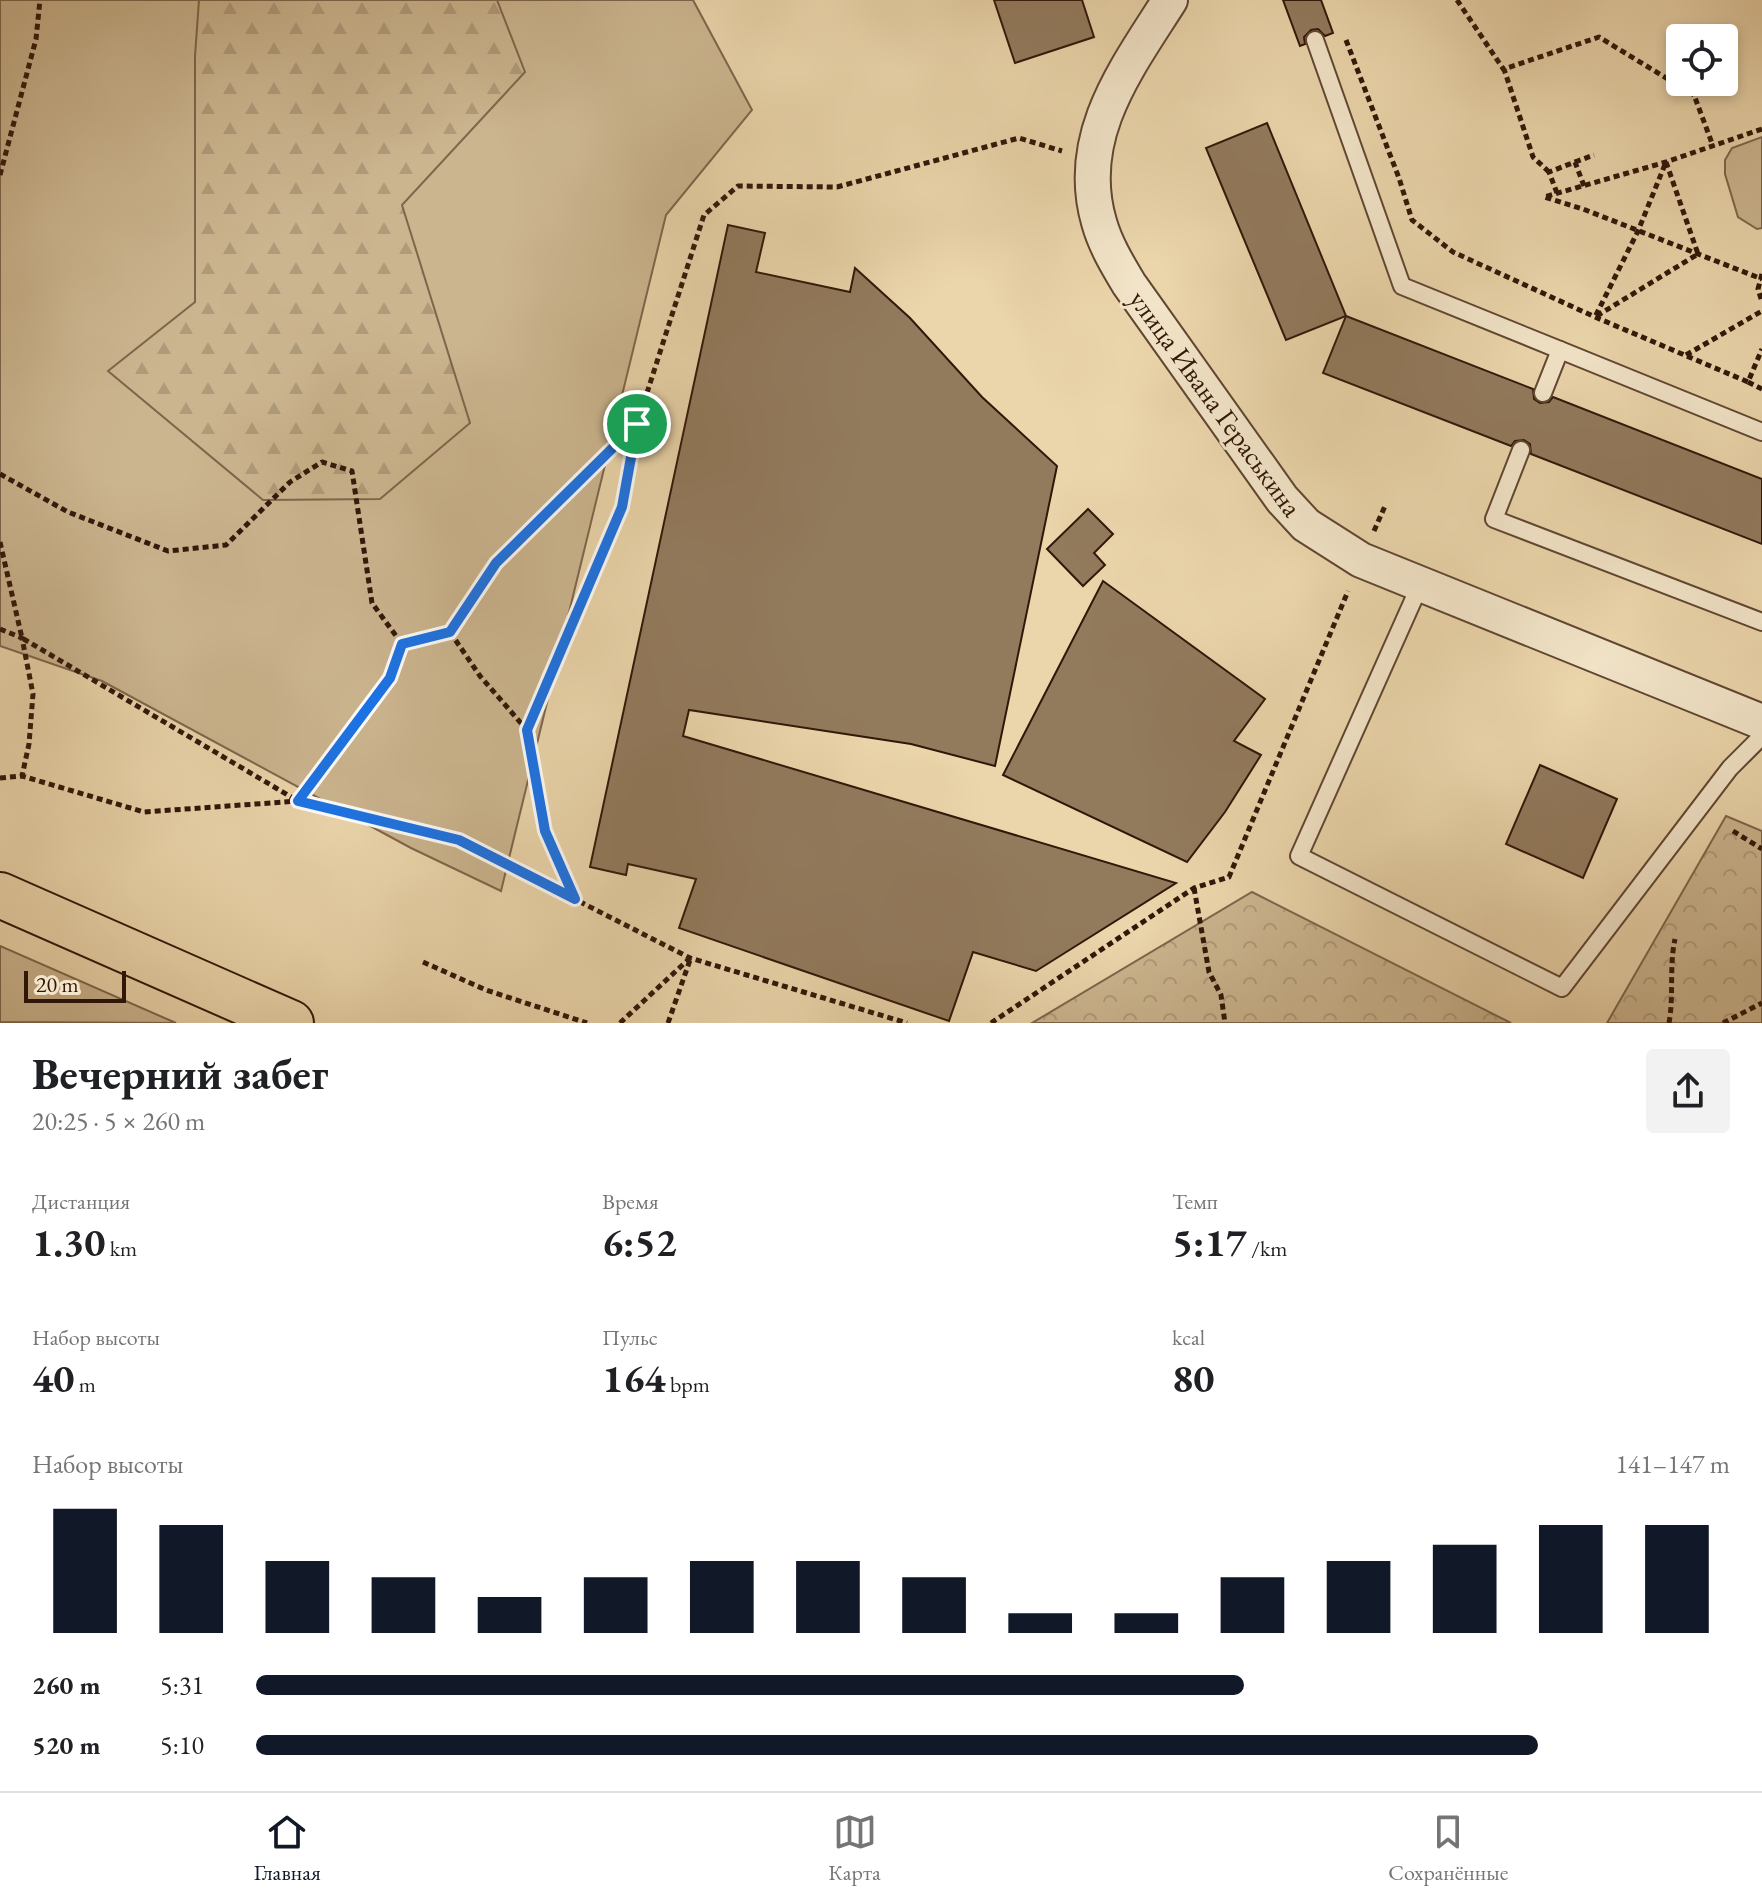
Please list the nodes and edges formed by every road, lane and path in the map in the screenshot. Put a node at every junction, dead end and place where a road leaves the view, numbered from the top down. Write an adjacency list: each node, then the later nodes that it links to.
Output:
1 (40, 0): 14 (path)
2 (1170, 0): 10 (street, улица Ивана Гераськина)
3 (1457, 0): 6 (path)
4 (1315, 40): 24 (lane)
5 (1346, 40): 22 (path)
6 (1505, 71): 8 (path); 13 (path)
7 (1762, 129): 8 (path)
8 (1713, 146): 12 (path)
9 (1594, 155): 11 (path)
10 (1094, 161): 29 (path); 35 (street, улица Ивана Гераськина)
11 (1575, 162): 13 (path); 15 (path)
12 (1666, 162): 15 (path); 17 (path); 18 (path)
13 (1549, 172): 16 (path)
14 (0, 175)
15 (1584, 186): 16 (path)
16 (1557, 193): 17 (path)
17 (1638, 231): 18 (path); 22 (path)
18 (1698, 254): 19 (path); 22 (path)
19 (1761, 277): 20 (path)
20 (1762, 302)
21 (1762, 311): 25 (path)
22 (1595, 317): 25 (path)
23 (1762, 349): 26 (path)
24 (1560, 350): 28 (lane); 30 (lane)
25 (1685, 355): 26 (path)
26 (1748, 382): 27 (path)
27 (1762, 389)
28 (1543, 393)
29 (637, 424): 39 (path); 43 (path)
30 (1762, 432)
31 (1521, 450): 37 (lane)
32 (0, 474): 41 (path)
33 (1385, 506): 35 (path)
34 (0, 542): 40 (path)
35 (1361, 560): 36 (street, улица Ивана Гераськина); 50 (path)
36 (1420, 585): 42 (street, улица Ивана Гераськина); 44 (lane)
37 (1762, 622)
38 (0, 629): 40 (path)
39 (450, 632): 41 (path); 43 (path)
40 (22, 638): 45 (path); 47 (path)
41 (402, 644): 47 (path)
42 (1762, 722)
43 (527, 730): 52 (path)
44 (1762, 736)
45 (22, 776): 46 (path); 47 (path)
46 (0, 778)
47 (298, 801): 52 (path)
48 (1733, 831): 49 (path)
49 (1762, 849)
50 (1194, 888): 62 (path); 63 (path)
51 (0, 895): 57 (highway)
52 (575, 899): 54 (path)
53 (1675, 939): 64 (path)
54 (690, 958): 59 (path); 60 (path); 61 (path)
55 (423, 962): 58 (path)
56 (1762, 1003): 65 (path)
57 (291, 1023)
58 (587, 1023)
59 (620, 1023)
60 (668, 1023)
61 (907, 1023)
62 (991, 1023)
63 (1225, 1023)
64 (1669, 1023)
65 (1723, 1023)

